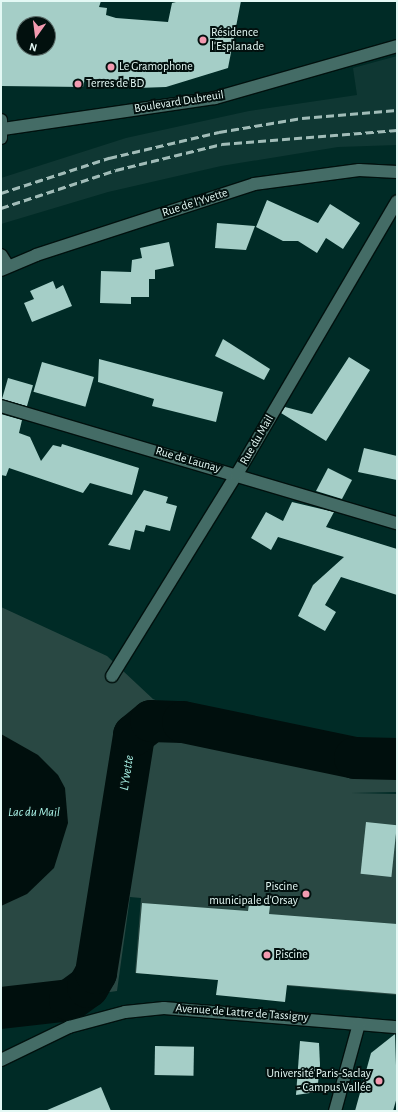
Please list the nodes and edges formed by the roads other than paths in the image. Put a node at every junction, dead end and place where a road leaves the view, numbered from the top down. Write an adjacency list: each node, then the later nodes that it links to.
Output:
1 (397, 46): 2 (street, Boulevard Dubreuil)
2 (2, 129)
3 (397, 172): 6 (street, Rue de l'Yvette)
4 (397, 201): 8 (street, Rue du Mail)
5 (1, 255): 6 (street)
6 (5, 268)
7 (1, 406): 8 (street, Rue de Launay)
8 (237, 474): 9 (street, Rue de Launay); 10 (street, Rue du Mail)
9 (397, 523)
10 (112, 676)
11 (359, 1024): 12 (street, Avenue de Lattre de Tassigny); 13 (street, Avenue de Lattre de Tassigny); 14 (street)
12 (397, 1027)
13 (1, 1060)
14 (335, 1111)

